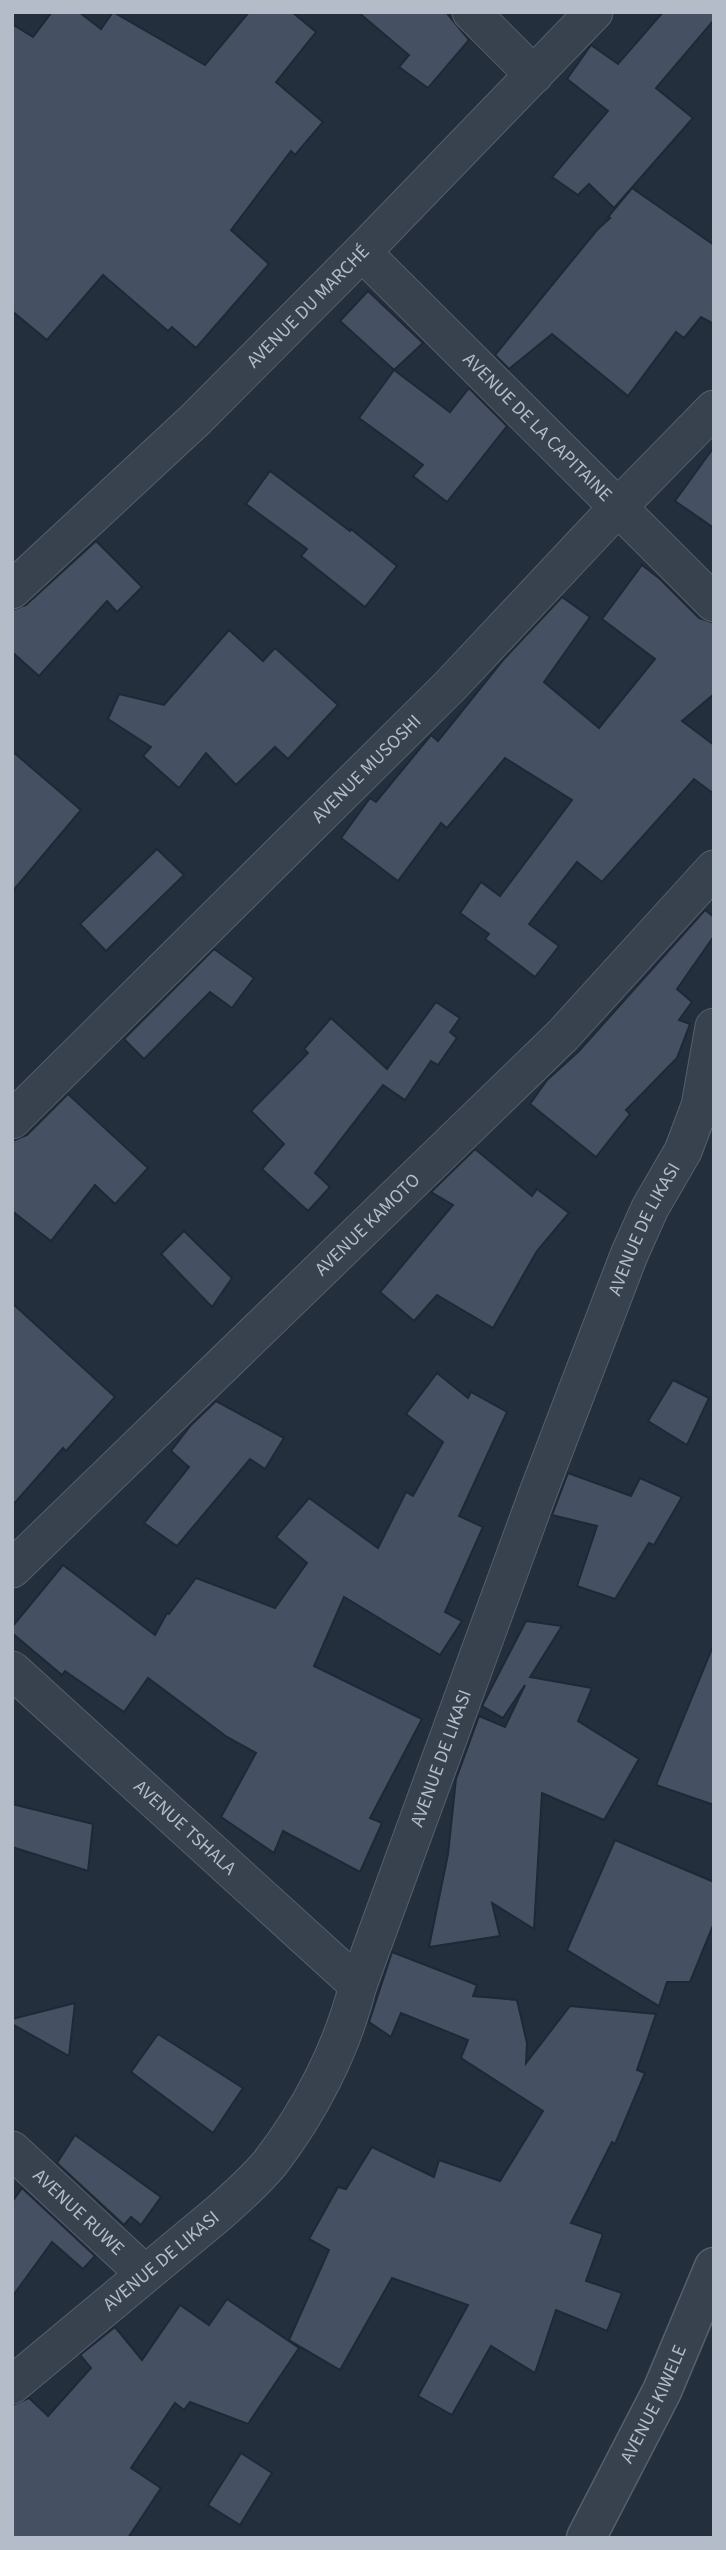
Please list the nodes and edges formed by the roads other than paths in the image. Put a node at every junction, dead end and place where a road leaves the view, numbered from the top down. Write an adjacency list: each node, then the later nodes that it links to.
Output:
1 (471, 12): 3 (street)
2 (594, 12): 3 (street, AVENUE DU MARCHÉ)
3 (534, 75): 4 (street, AVENUE DU MARCHÉ)
4 (362, 252): 6 (street, AVENUE DE LA CAPITAINE); 7 (street, AVENUE DU MARCHÉ)
5 (714, 410): 6 (street, AVENUE MUSOSHI)
6 (618, 507): 8 (street, AVENUE DE LA CAPITAINE); 11 (street, AVENUE MUSOSHI)
7 (14, 584)
8 (714, 603)
9 (714, 869): 12 (street, AVENUE KAMOTO)
10 (714, 1027): 14 (street, AVENUE DE LIKASI)
11 (12, 1120)
12 (12, 1569)
13 (12, 1671): 14 (street, AVENUE TSHALA)
14 (358, 1985): 17 (street, AVENUE DE LIKASI)
15 (12, 2150): 17 (street, AVENUE RUWE)
16 (714, 2267): 19 (street, AVENUE KIWELE)
17 (144, 2273): 18 (street, AVENUE DE LIKASI)
18 (12, 2385)
19 (586, 2538)

